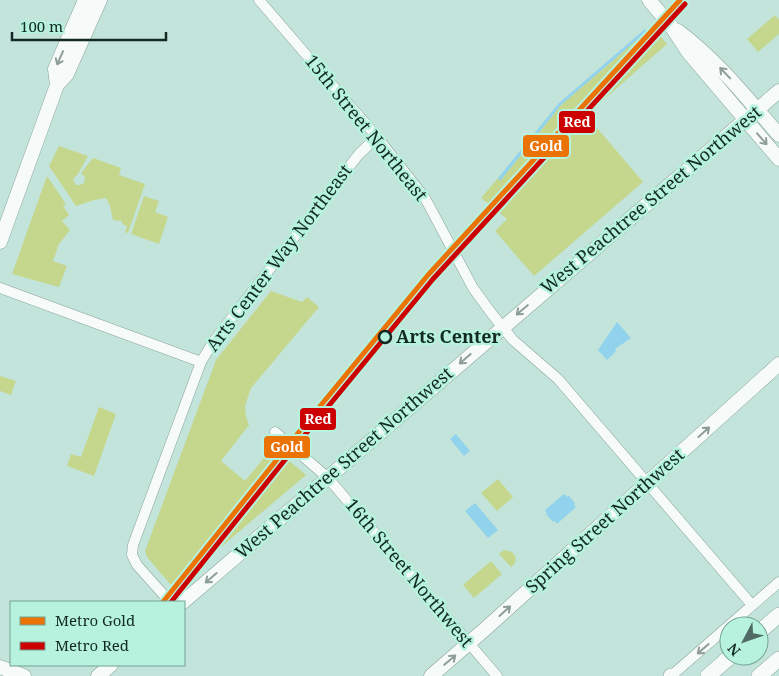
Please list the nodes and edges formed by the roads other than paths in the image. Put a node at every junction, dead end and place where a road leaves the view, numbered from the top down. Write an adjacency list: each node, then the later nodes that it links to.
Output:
1 (85, 0): 6 (main road, one-way to 6)
2 (100, 0): 6 (main road)
3 (259, 0): 11 (street, 15th Street Northeast)
4 (649, 0): 5 (main road)
5 (671, 26): 8 (main road, one-way to 5); 9 (main road)
6 (57, 85): 13 (main road)
7 (779, 91): 8 (main road, West Peachtree Street Northwest)
8 (757, 109): 9 (main road, West Peachtree Street Northwest); 10 (main road)
9 (745, 120): 12 (main road, one-way to 12); 15 (main road, West Peachtree Street Northwest, one-way to 15)
10 (779, 134)
11 (377, 137): 15 (street, 15th Street Northeast); 16 (street, Arts Center Way Northeast)
12 (779, 159)
13 (0, 242)
14 (0, 288): 16 (street)
15 (502, 327): 19 (main road, West Peachtree Street Northwest, one-way to 19); 20 (street, 15th Street Northeast)
16 (201, 362): 22 (street, Arts Center Way Northeast)
17 (779, 364): 20 (main road, Spring Street Northwest, one-way to 17)
18 (275, 432): 19 (street, 16th Street Northwest)
19 (328, 478): 23 (main road, West Peachtree Street Northwest, one-way to 23); 27 (street, 16th Street Northwest)
20 (646, 484): 24 (street, 15th Street Northeast); 27 (main road, Spring Street Northwest, one-way to 20)
21 (779, 582): 24 (street)
22 (169, 601)
23 (184, 601)
24 (752, 605): 36 (street, one-way to 36)
25 (779, 615): 26 (highway)
26 (769, 624)
27 (469, 643): 34 (main road, Spring Street Northwest, one-way to 27); 35 (street, 16th Street Northwest)
28 (779, 659): 38 (highway)
29 (110, 666): 33 (main road)
30 (720, 666): 37 (highway)
31 (0, 667): 32 (main road)
32 (24, 676)
33 (98, 676)
34 (430, 676)
35 (497, 676)
36 (671, 676)
37 (708, 676)
38 (759, 676)

